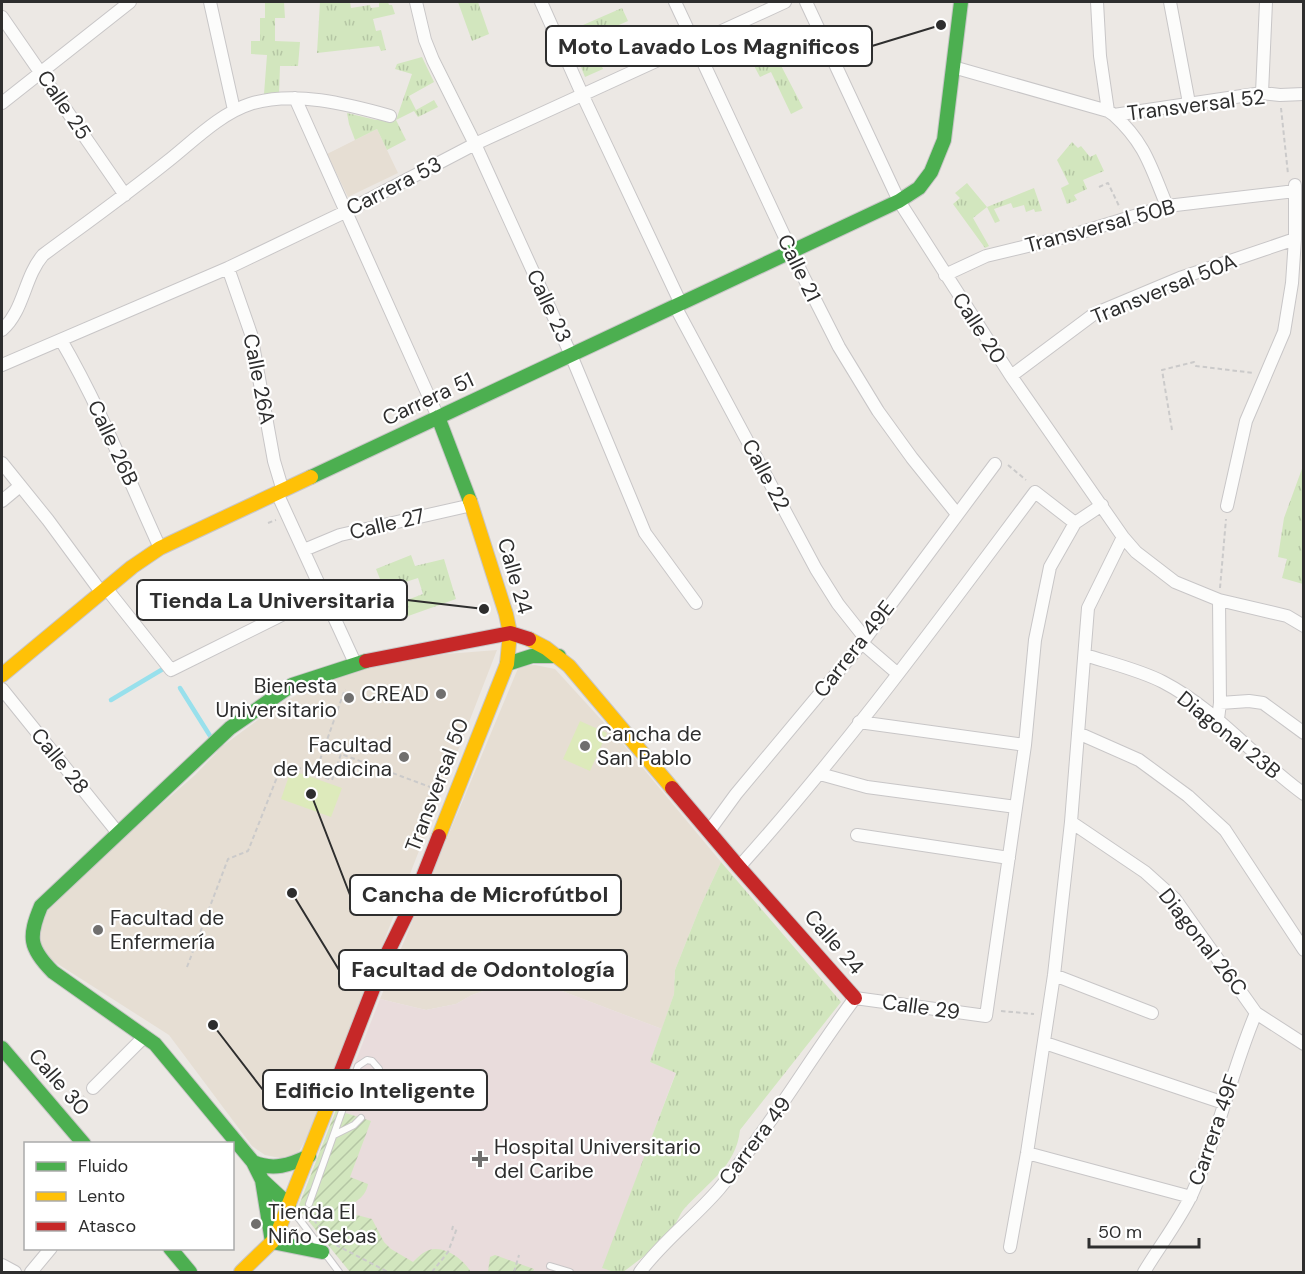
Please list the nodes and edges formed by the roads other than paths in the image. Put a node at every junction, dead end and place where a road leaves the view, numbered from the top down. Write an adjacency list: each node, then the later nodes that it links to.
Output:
1 (130, 2): 15 (street)
2 (210, 2): 22 (street)
3 (416, 2): 25 (street, Calle 23)
4 (541, 2): 17 (street, Calle 22)
5 (675, 2): 13 (street, Calle 21)
6 (785, 2): 13 (street, Carrera 53)
7 (806, 2): 28 (street, Calle 20)
8 (961, 2): 14 (street, Carrera 51)
9 (1097, 2): 23 (street)
10 (1170, 2): 20 (street)
11 (1266, 2): 16 (street)
12 (2, 17): 15 (street, Calle 25)
13 (694, 44): 17 (street, Carrera 53); 32 (street, Calle 21)
14 (953, 68): 23 (street, Transversal 52); 28 (street, Carrera 51)
15 (41, 72): 21 (street); 27 (street, Calle 25)
16 (1262, 93): 18 (street, Transversal 52); 20 (street, Transversal 52)
17 (582, 94): 25 (street, Carrera 53); 35 (street, Calle 22)
18 (1304, 94)
19 (296, 98): 22 (street); 24 (street); 30 (street, Calle 24)
20 (1189, 103): 23 (street, Transversal 52)
21 (2, 104)
22 (234, 110): 27 (street)
23 (1111, 113): 29 (street)
24 (390, 117)
25 (475, 144): 30 (street, Carrera 53); 38 (street, Calle 23)
26 (1296, 188): 29 (street, Transversal 50B); 31 (street)
27 (125, 195): 36 (street)
28 (899, 201): 32 (street, Carrera 51); 34 (street, Calle 20)
29 (1167, 206): 34 (street, Transversal 50B)
30 (347, 211): 33 (street, Carrera 53); 41 (street, Calle 24)
31 (1295, 239): 40 (street, Transversal 50A); 49 (street)
32 (792, 252): 35 (street, Carrera 51); 50 (street, Calle 21)
33 (228, 268): 37 (street, Carrera 53); 45 (street, Calle 26A)
34 (945, 275): 40 (street, Calle 20)
35 (678, 305): 38 (street, Carrera 51); 61 (street, Calle 22)
36 (2, 330)
37 (61, 340): 39 (street, Carrera 53); 53 (street, Calle 26B)
38 (571, 355): 41 (street, Carrera 51); 58 (street, Calle 23)
39 (2, 365)
40 (1011, 376): 48 (street, Calle 20)
41 (438, 417): 45 (street, Carrera 51); 47 (street, Calle 24)
42 (2, 464): 44 (street)
43 (995, 464): 50 (street, Carrera 49E)
44 (20, 486): 46 (street); 55 (street)
45 (280, 492): 53 (street, Carrera 51); 54 (street, Calle 26A)
46 (2, 501)
47 (472, 505): 54 (street, Calle 27); 60 (street, Calle 24)
48 (1101, 506): 51 (street); 52 (street, Calle 20)
49 (1227, 506)
50 (957, 514): 61 (street, Carrera 49E)
51 (1075, 524): 66 (street); 74 (street)
52 (1123, 537): 57 (street, Calle 20); 62 (street)
53 (160, 548): 55 (street, Carrera 51)
54 (303, 550): 56 (street, Calle 26A)
55 (104, 590): 56 (street); 67 (street, Carrera 51)
56 (324, 594): 64 (street, Calle 26A)
57 (1220, 600): 59 (street, Calle 20); 69 (street)
58 (696, 603)
59 (1304, 626)
60 (510, 633): 63 (street, Calle 24); 64 (street); 65 (street, Transversal 50)
61 (863, 641): 66 (street, Calle 22); 79 (street, Carrera 49E)
62 (1085, 655): 70 (street, Diagonal 23B); 73 (street)
63 (559, 656): 65 (street); 79 (street, Calle 24)
64 (355, 663): 80 (street)
65 (507, 663): 100 (street, Transversal 50)
66 (898, 674): 71 (street)
67 (2, 675)
68 (2, 689): 80 (street, Calle 28)
69 (1220, 703): 70 (street); 72 (street)
70 (1218, 719): 76 (street, Diagonal 23B)
71 (859, 722): 74 (street); 75 (street)
72 (1304, 733)
73 (1078, 734): 78 (street); 84 (street)
74 (1025, 745): 77 (street)
75 (819, 774): 77 (street); 83 (street)
76 (1304, 794)
77 (1016, 807): 82 (street)
78 (1071, 822): 85 (street); 88 (street, Diagonal 26C)
79 (709, 831): 83 (street, Calle 24)
80 (118, 833): 89 (street)
81 (857, 834): 82 (street)
82 (1009, 858): 86 (street, Calle 29)
83 (740, 867): 86 (street, Calle 24)
84 (1304, 950)
85 (1054, 975): 87 (street); 90 (street)
86 (855, 998): 119 (street, Carrera 49)
87 (1152, 1013)
88 (1256, 1013): 91 (street, Diagonal 26C); 95 (street, Carrera 49F)
89 (145, 1036): 93 (street); 101 (street)
90 (1045, 1043): 95 (street); 99 (street)
91 (1304, 1044)
92 (2, 1048): 98 (street, Calle 30)
93 (93, 1088)
94 (372, 1098): 97 (lane)
95 (1224, 1103): 103 (street, Carrera 49F)
96 (361, 1118): 97 (lane)
97 (334, 1135): 104 (lane)
98 (83, 1142)
99 (1027, 1153): 103 (street); 107 (street)
100 (309, 1156): 101 (street); 105 (street, Transversal 50)
101 (253, 1162): 102 (street)
102 (262, 1180): 105 (street); 106 (street)
103 (1191, 1197): 120 (street, Carrera 49F)
104 (309, 1204)
105 (289, 1205): 106 (street, Transversal 50); 108 (lane)
106 (272, 1242): 108 (street); 116 (street, Transversal 50)
107 (1010, 1246)
108 (328, 1248): 117 (lane)
109 (49, 1250): 114 (street)
110 (172, 1250): 115 (street)
111 (2, 1265): 113 (street)
112 (550, 1266): 118 (lane)
113 (15, 1272)
114 (31, 1272)
115 (190, 1272)
116 (242, 1272)
117 (339, 1272)
118 (570, 1272)
119 (640, 1272)
120 (1144, 1272)

